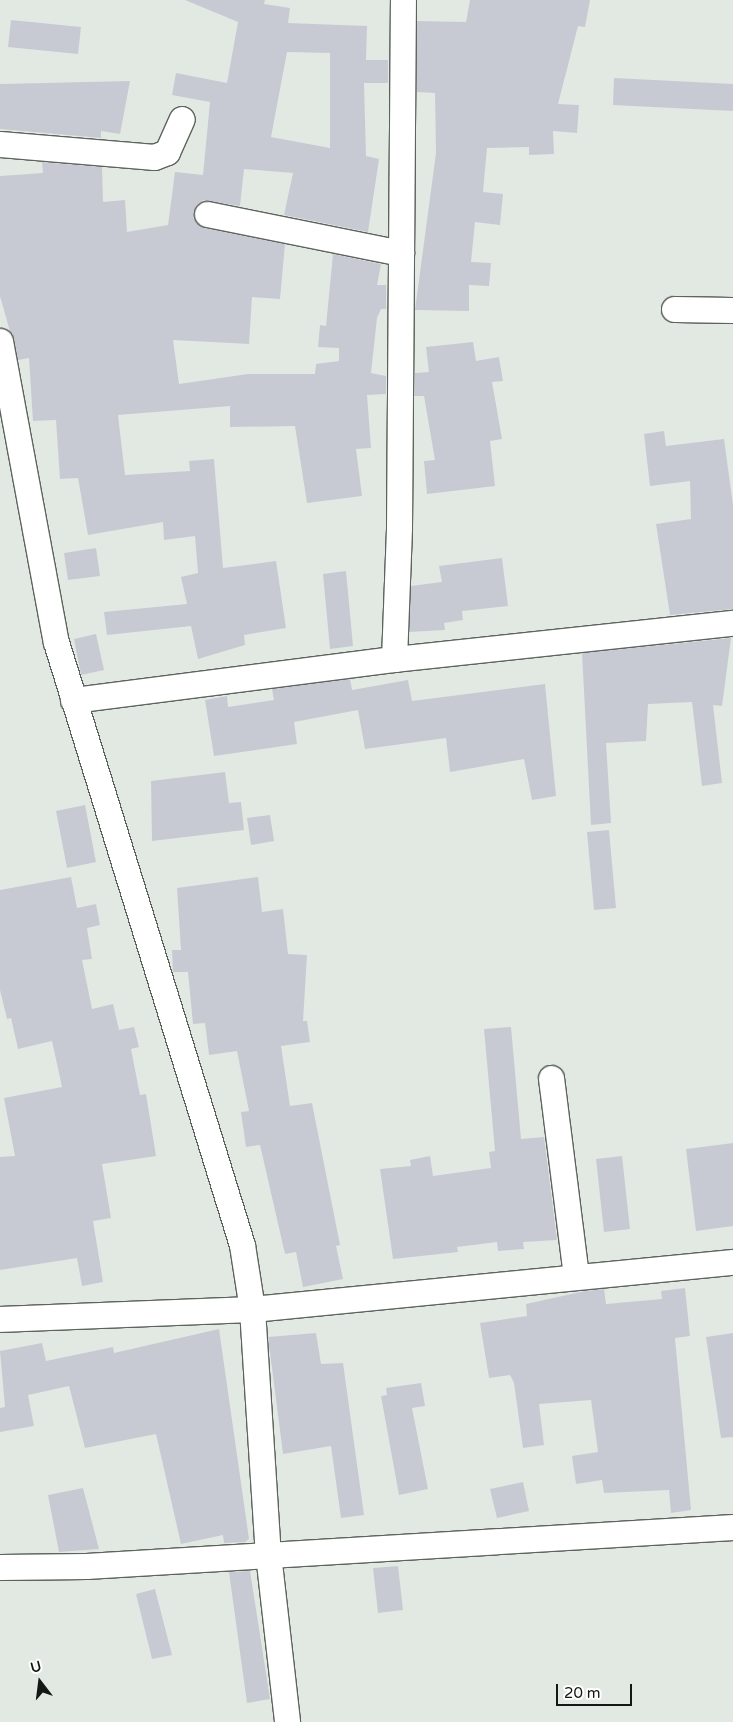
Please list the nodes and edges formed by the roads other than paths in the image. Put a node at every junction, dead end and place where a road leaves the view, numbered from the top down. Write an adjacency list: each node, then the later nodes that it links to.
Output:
1 (403, 0): 5 (street)
2 (182, 120): 3 (street)
3 (0, 144)
4 (207, 214): 5 (street)
5 (401, 253): 10 (street)
6 (674, 310): 7 (street)
7 (733, 310)
8 (0, 341): 11 (street)
9 (733, 623): 10 (street)
10 (394, 659): 11 (street)
11 (73, 700): 15 (street)
12 (551, 1078): 14 (street)
13 (733, 1262): 14 (street)
14 (576, 1275): 15 (street)
15 (252, 1309): 16 (street); 18 (street)
16 (0, 1319)
17 (733, 1527): 18 (street)
18 (268, 1554): 19 (street); 20 (street)
19 (0, 1567)
20 (287, 1722)

